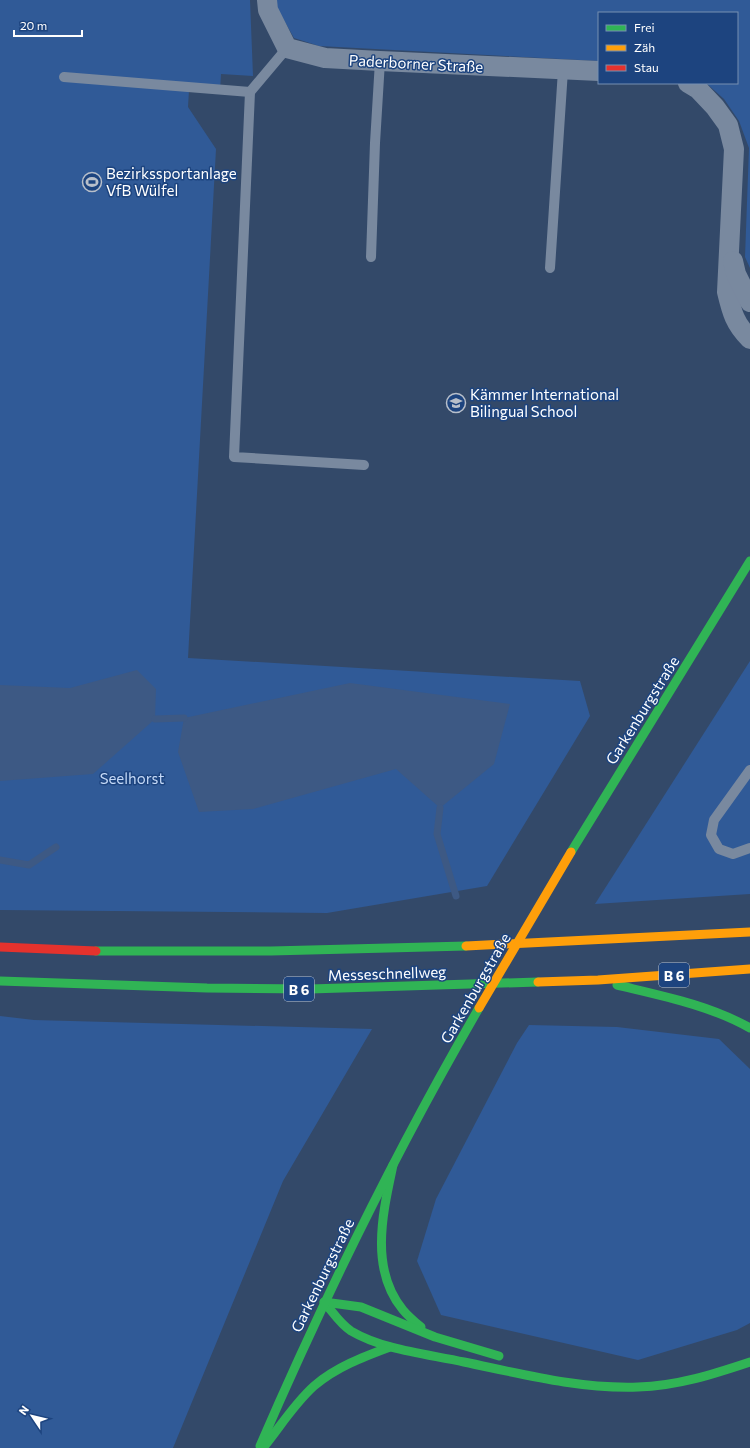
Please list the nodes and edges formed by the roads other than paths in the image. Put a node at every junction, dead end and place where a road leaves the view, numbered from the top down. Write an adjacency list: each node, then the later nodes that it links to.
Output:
1 (267, 0): 2 (street)
2 (288, 48): 3 (street, Paderborner Straße); 8 (lane)
3 (380, 61): 4 (street, Paderborner Straße); 10 (lane)
4 (563, 70): 5 (street, Paderborner Straße); 11 (lane)
5 (598, 71)
6 (64, 77): 8 (lane)
7 (690, 84): 9 (street)
8 (250, 92): 14 (lane)
9 (729, 245): 12 (street); 13 (street)
10 (371, 257)
11 (550, 268)
12 (750, 302)
13 (750, 339)
14 (364, 465)
15 (750, 561): 24 (main road, Garkenburgstraße)
16 (750, 770): 17 (lane)
17 (750, 848)
18 (750, 932): 19 (main road, Messeschnellweg)
19 (0, 947)
20 (750, 969): 21 (main road, Messeschnellweg / B 6)
21 (598, 980): 22 (main road, Messeschnellweg / B 6); 23 (main road)
22 (0, 981)
23 (750, 1028)
24 (393, 1165): 25 (main road, Garkenburgstraße); 26 (main road)
25 (324, 1302): 26 (main road); 27 (main road); 30 (main road, Garkenburgstraße)
26 (435, 1337): 28 (main road)
27 (390, 1347): 29 (main road); 31 (main road)
28 (506, 1358)
29 (750, 1362)
30 (259, 1448)
31 (263, 1448)

